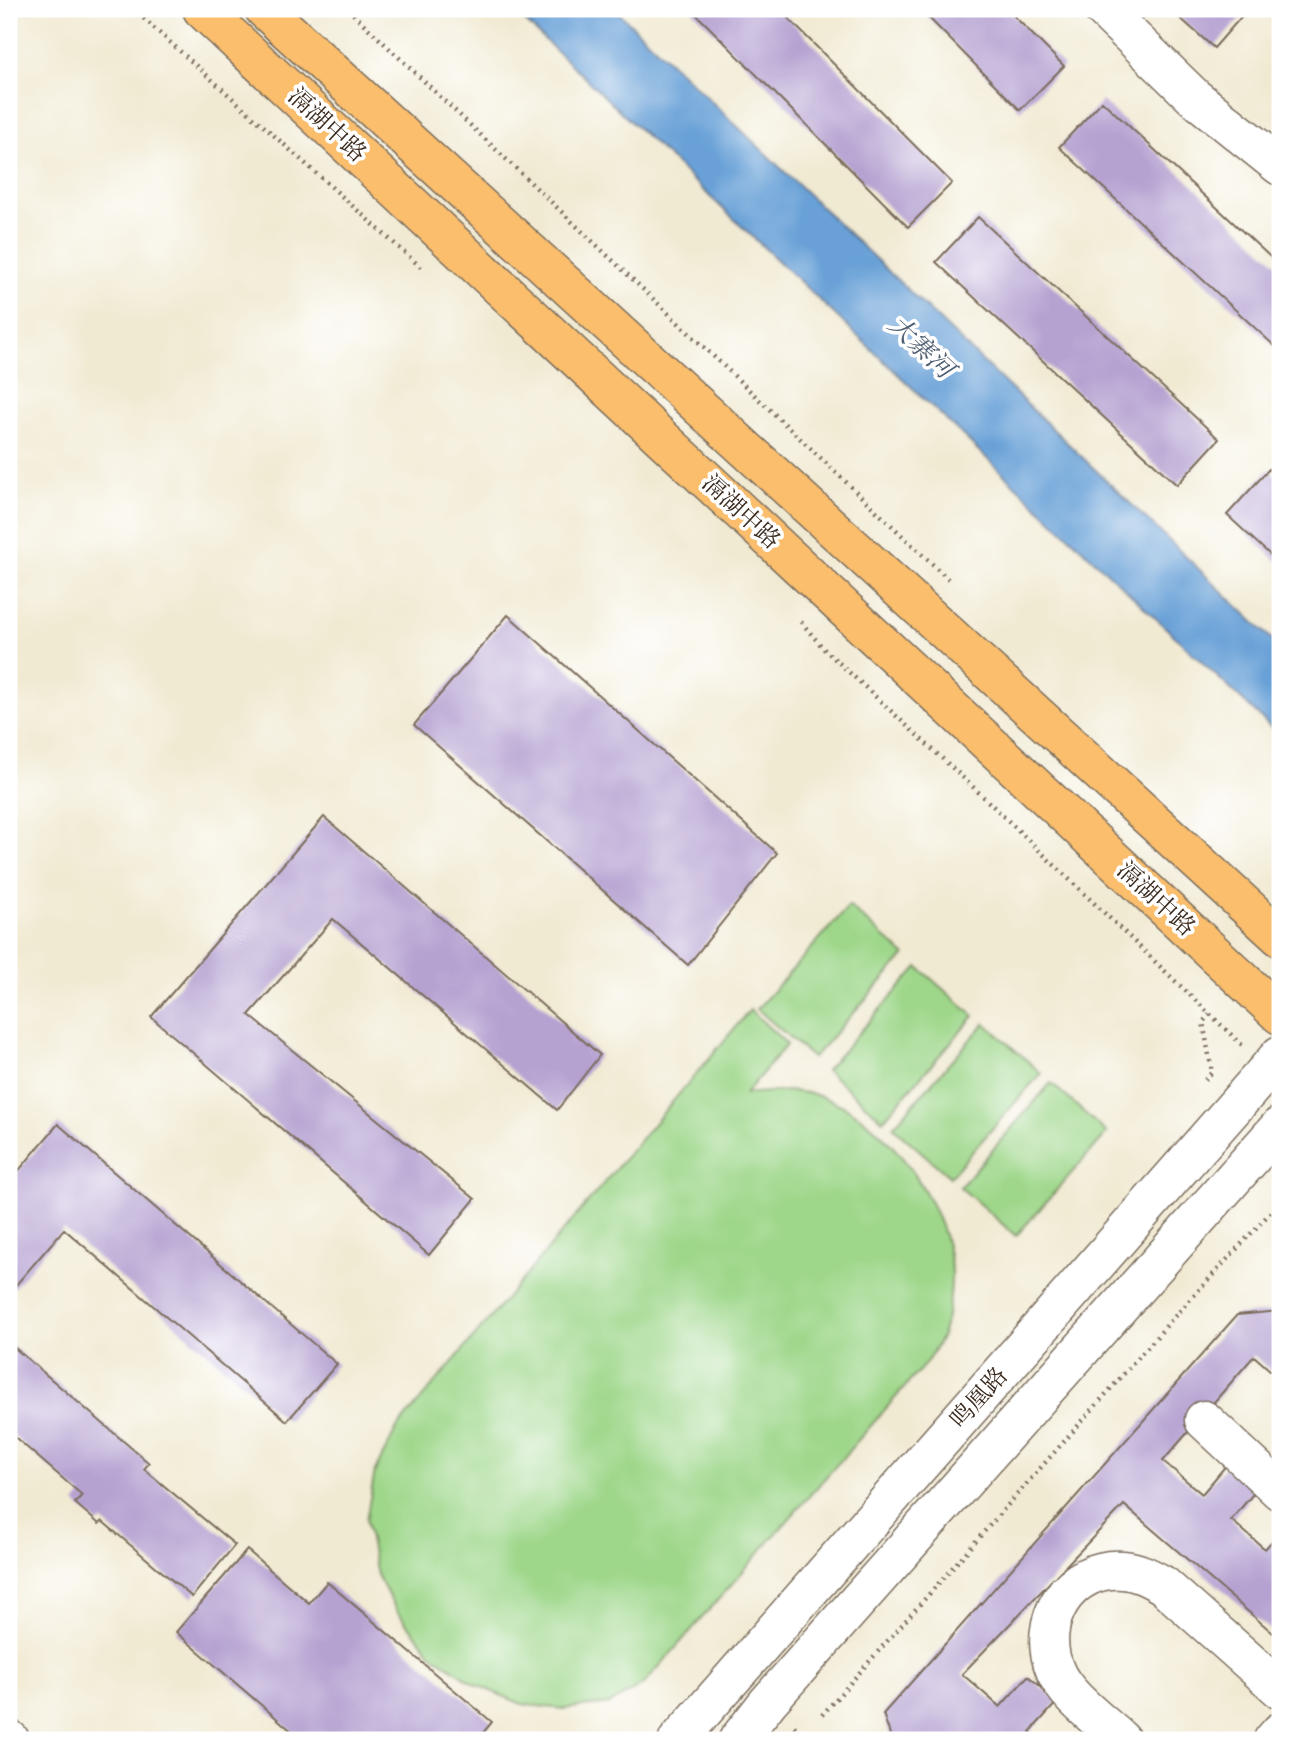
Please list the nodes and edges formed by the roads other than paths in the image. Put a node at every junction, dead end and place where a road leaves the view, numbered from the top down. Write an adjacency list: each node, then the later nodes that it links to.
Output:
1 (202, 9): 6 (main road, 滆湖中路)
2 (264, 9): 5 (main road, 滆湖中路)
3 (1103, 9): 4 (street)
4 (1280, 166)
5 (1280, 937)
6 (1280, 1015)
7 (1274, 1063): 12 (street, 鸣凰路)
8 (1280, 1126): 14 (street, 鸣凰路)
9 (1204, 1420): 10 (street)
10 (1280, 1491)
11 (1280, 1689): 16 (street)
12 (705, 1708): 14 (street); 15 (street, 鸣凰路)
13 (1280, 1732): 17 (street)
14 (742, 1739)
15 (678, 1740)
16 (1121, 1740)
17 (1273, 1740)

